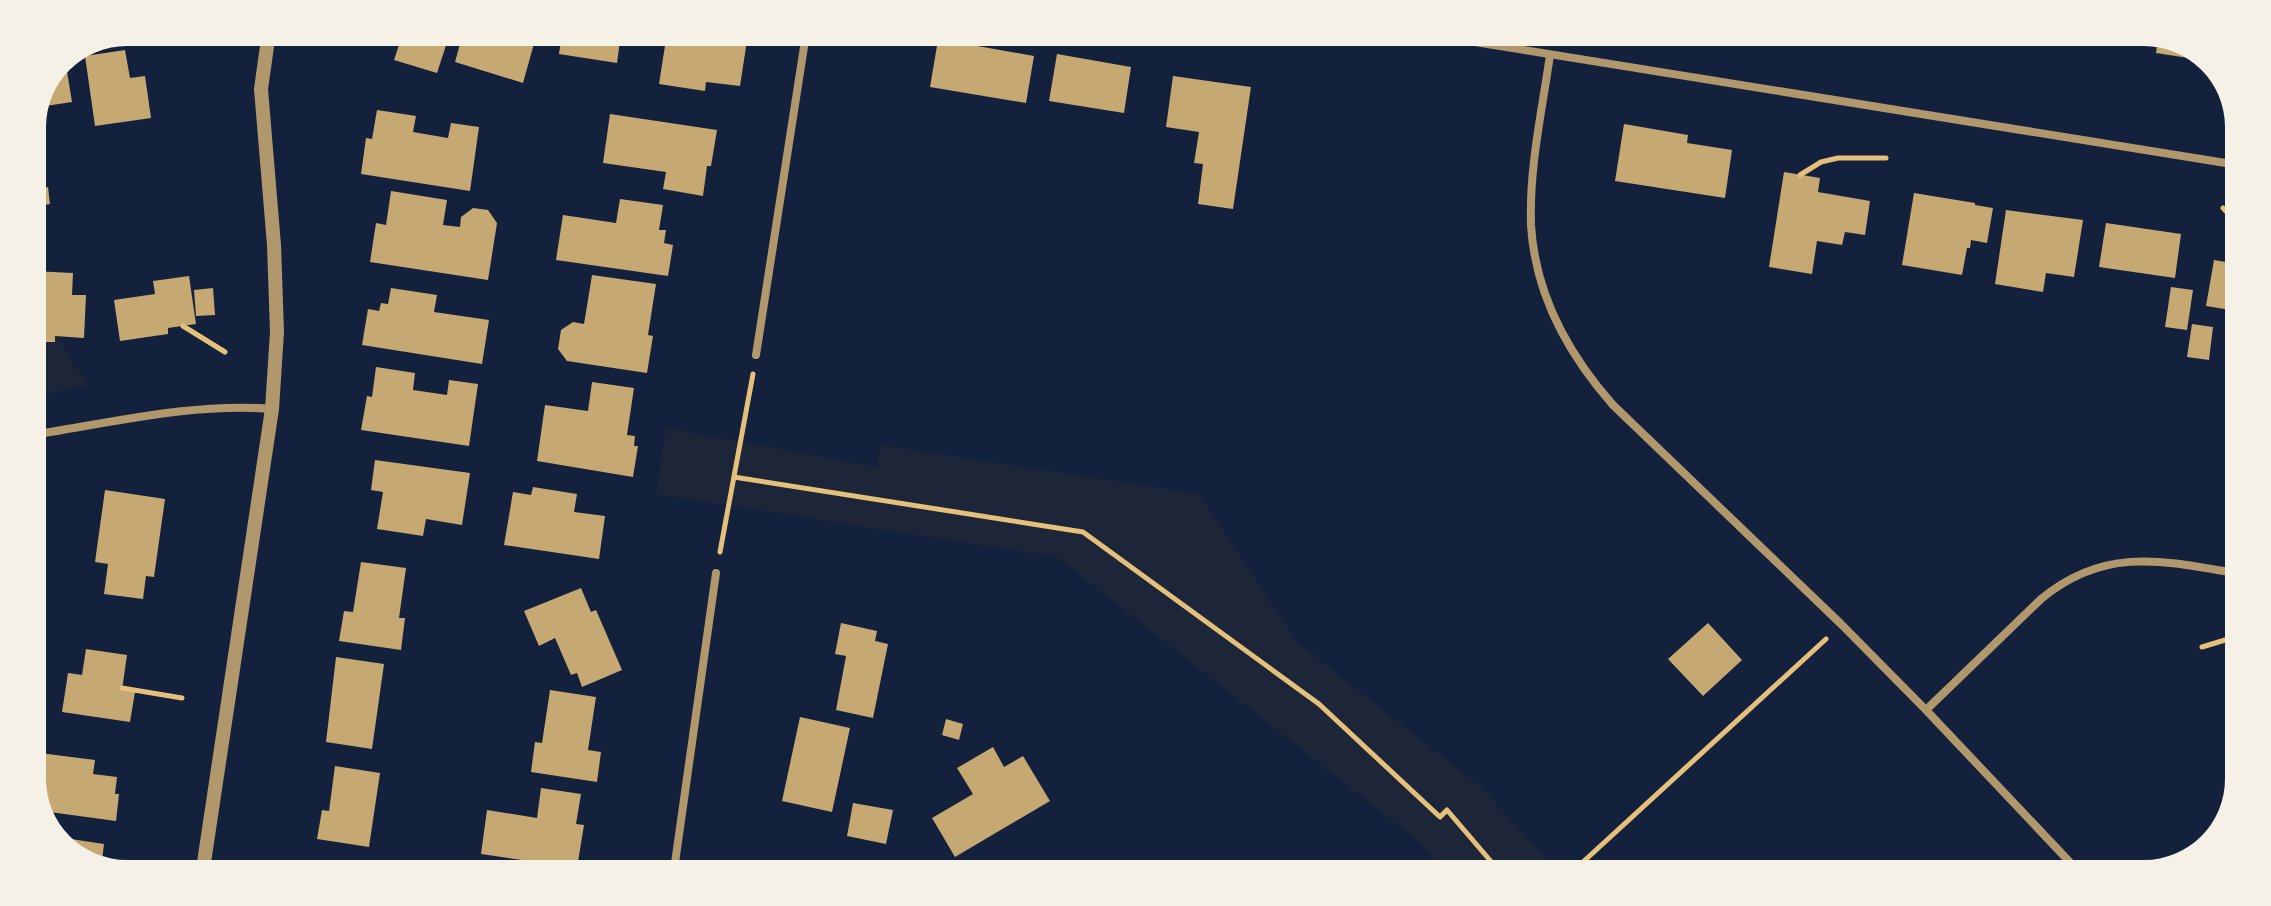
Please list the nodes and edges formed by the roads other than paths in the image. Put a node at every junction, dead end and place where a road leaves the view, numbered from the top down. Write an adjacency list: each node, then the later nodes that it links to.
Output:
1 (267, 46): 7 (street)
2 (804, 46): 6 (street)
3 (1496, 46): 4 (street)
4 (1550, 55): 5 (street); 11 (street)
5 (2225, 163)
6 (756, 355)
7 (272, 409): 8 (street); 12 (street)
8 (46, 433)
9 (2225, 571): 11 (street)
10 (716, 573): 13 (street)
11 (1926, 710): 14 (street)
12 (204, 860)
13 (675, 860)
14 (2068, 860)

